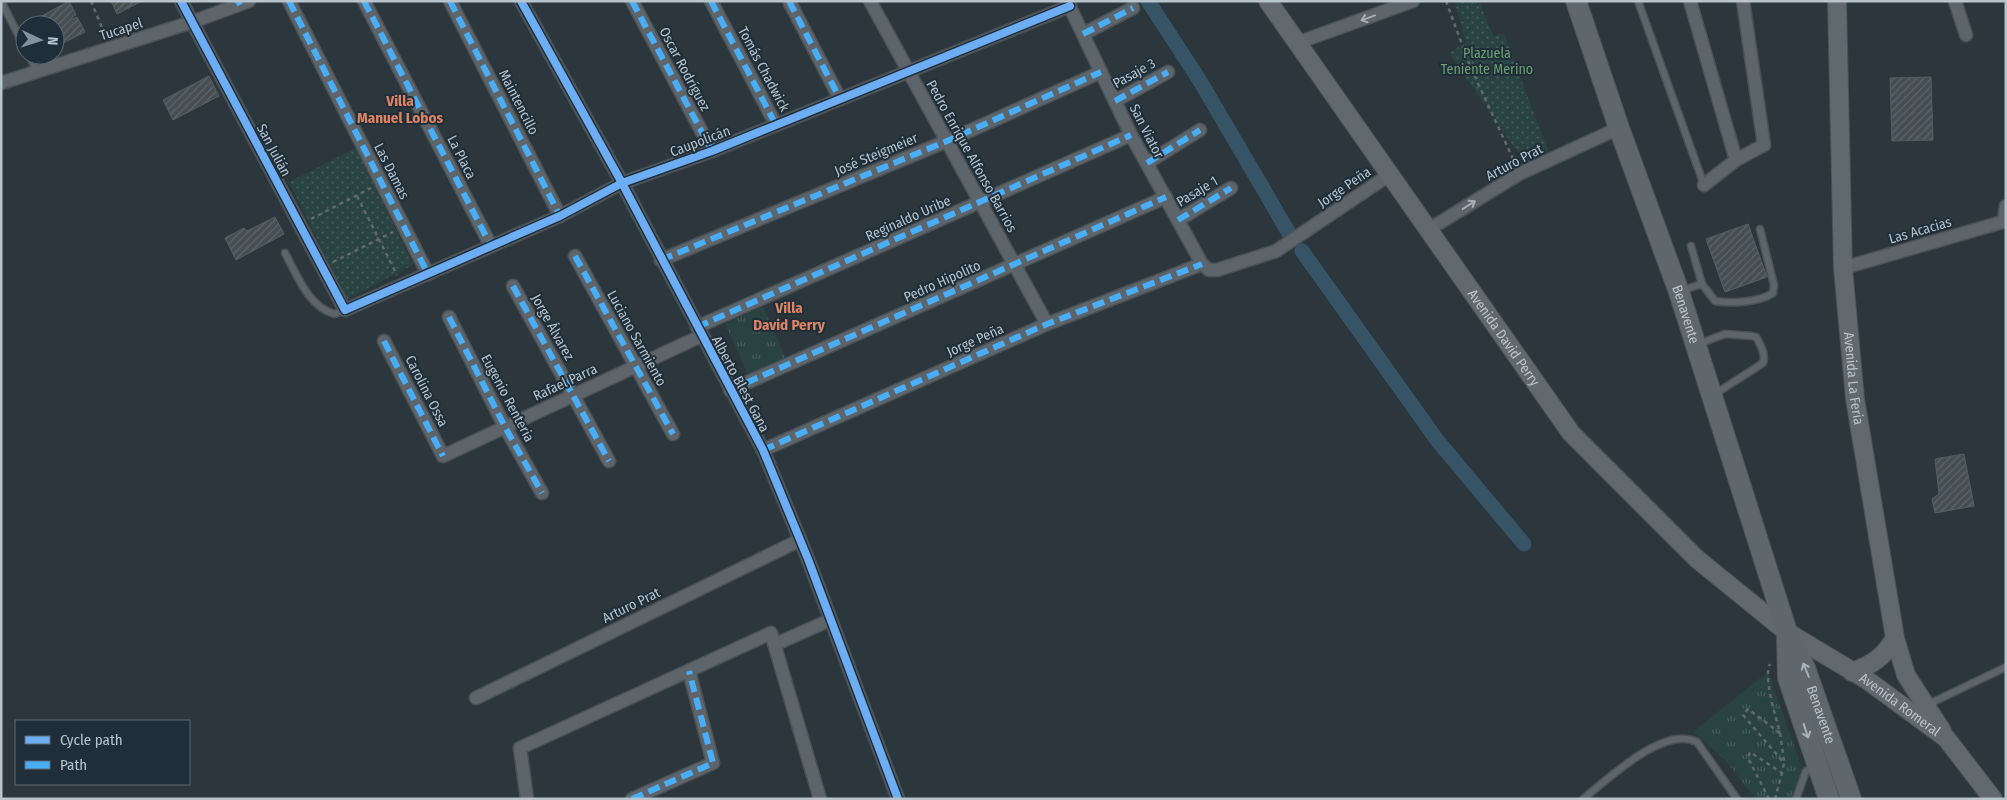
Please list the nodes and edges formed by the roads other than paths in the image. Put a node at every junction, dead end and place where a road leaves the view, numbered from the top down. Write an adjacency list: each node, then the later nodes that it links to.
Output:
1 (1, 1): 23 (lane)
2 (181, 1): 22 (street, San Julián)
3 (289, 1): 63 (street, Las Damas)
4 (364, 1): 55 (street, La Placa)
5 (450, 1): 50 (street, Maintencillo)
6 (521, 1): 44 (street, Alberto Blest Gana)
7 (632, 1): 40 (street, Oscar Rodríguez)
8 (711, 1): 35 (street, Tomás Chadwick)
9 (789, 1): 33 (street)
10 (870, 1): 28 (street, Pedro Enrique Alfonso Barrios)
11 (1268, 1): 26 (main road, Avenida David Perry)
12 (1413, 1): 26 (street, one-way to 26)
13 (1576, 1): 36 (main road, Benavente)
14 (1638, 1): 45 (lane)
15 (1690, 1): 41 (street)
16 (1743, 1): 41 (street)
17 (1837, 1): 62 (main road, Avenida La Feria)
18 (1955, 1): 25 (street)
19 (242, 2): 22 (street, Tucapel)
20 (1068, 4): 24 (street, San Viator); 28 (street, Caupolicán)
21 (1133, 8): 24 (street)
22 (192, 22): 29 (street, Tucapel); 67 (street, San Julián)
23 (15, 28)
24 (1083, 34): 30 (street, San Viator)
25 (1966, 35)
26 (1297, 43): 43 (main road, Avenida David Perry)
27 (34, 65): 29 (lane)
28 (909, 71): 33 (street, Caupolicán); 39 (street, Pedro Enrique Alfonso Barrios)
29 (37, 72): 32 (street, Tucapel)
30 (1101, 72): 34 (street, San Viator); 39 (street, José Steigmeier)
31 (1168, 72): 34 (street, Pasaje 3)
32 (1, 83)
33 (840, 99): 35 (street, Caupolicán)
34 (1115, 101): 38 (street, San Viator)
35 (776, 125): 40 (street, Caupolicán)
36 (1619, 128): 54 (street, Arturo Prat, one-way to 36); 66 (main road, Benavente)
37 (1200, 130): 42 (street)
38 (1131, 135): 42 (street, San Viator); 48 (street, Reginaldo Uribe)
39 (947, 141): 48 (street, Pedro Enrique Alfonso Barrios); 59 (street, José Steigmeier)
40 (712, 151): 44 (street, Caupolicán)
41 (1736, 160): 45 (street)
42 (1147, 163): 47 (street, San Viator)
43 (1388, 175): 54 (main road, Avenida David Perry); 61 (street, Jorge Peña)
44 (622, 183): 50 (street, Caupolicán); 59 (street, Alberto Blest Gana)
45 (1704, 185)
46 (1231, 188): 51 (street, Pasaje 1)
47 (1166, 198): 51 (street, San Viator); 60 (street, Pedro Hipolito)
48 (981, 203): 60 (street, Pedro Enrique Alfonso Barrios); 70 (street, Reginaldo Uribe)
49 (2006, 206): 52 (street)
50 (560, 216): 55 (street, Caupolicán)
51 (1178, 220): 61 (street, San Viator)
52 (2005, 221): 62 (street, Las Acacias)
53 (1760, 229): 64 (lane)
54 (1428, 230): 85 (main road, Avenida David Perry)
55 (491, 246): 63 (street, Caupolicán)
56 (1691, 246): 64 (lane)
57 (285, 253): 67 (lane)
58 (575, 256): 73 (street, Luciano Sarmiento)
59 (661, 260): 70 (street, Alberto Blest Gana)
60 (1015, 265): 69 (street, Pedro Enrique Alfonso Barrios); 74 (street, Pedro Hipolito)
61 (1206, 267): 69 (street, Jorge Peña)
62 (1843, 268): 86 (main road, Avenida La Feria)
63 (428, 274): 67 (street, Caupolicán)
64 (1702, 284): 66 (lane)
65 (513, 286): 75 (street, Jorge Álvarez)
66 (1679, 292): 72 (main road, Benavente)
67 (345, 310)
68 (449, 317): 77 (street, Eugenio Renteria)
69 (1047, 324): 79 (street, Jorge Peña)
70 (699, 331): 73 (street, Rafael Parra); 74 (street, Alberto Blest Gana)
71 (384, 341): 80 (street, Carolina Ossa)
72 (1695, 345): 76 (main road, Benavente); 76 (lane)
73 (636, 366): 75 (street, Rafael Parra); 78 (street, Luciano Sarmiento)
74 (730, 390): 79 (street, Alberto Blest Gana)
75 (573, 395): 77 (street, Rafael Parra); 81 (street, Jorge Álvarez)
76 (1712, 396): 85 (main road, Benavente)
77 (505, 427): 80 (street, Rafael Parra); 82 (street, Eugenio Renteria)
78 (673, 434)
79 (763, 450): 83 (street, Alberto Blest Gana)
80 (443, 456)
81 (610, 461)
82 (542, 493)
83 (800, 540): 84 (street, Alberto Blest Gana); 91 (street, Arturo Prat)
84 (830, 620): 87 (street); 98 (street, Alberto Blest Gana)
85 (1787, 632): 90 (main road, Avenida Romeral); 94 (main road, Benavente, one-way to 94); 103 (main road, Benavente, one-way to 85)
86 (1895, 638): 90 (main road); 92 (main road, Avenida La Feria)
87 (776, 644): 89 (street); 97 (street)
88 (2006, 667): 92 (lane)
89 (689, 671): 95 (street); 96 (street)
90 (1852, 672): 93 (main road, Avenida Romeral)
91 (476, 698)
92 (1926, 706): 93 (main road, Avenida La Feria)
93 (1946, 738): 104 (main road, Avenida Romeral)
94 (1817, 766): 101 (lane); 102 (main road, Benavente)
95 (527, 799)
96 (632, 799)
97 (820, 799)
98 (898, 799)
99 (1583, 799): 100 (lane)
100 (1737, 799)
101 (1796, 799)
102 (1829, 799)
103 (1851, 799)
104 (1993, 799)

